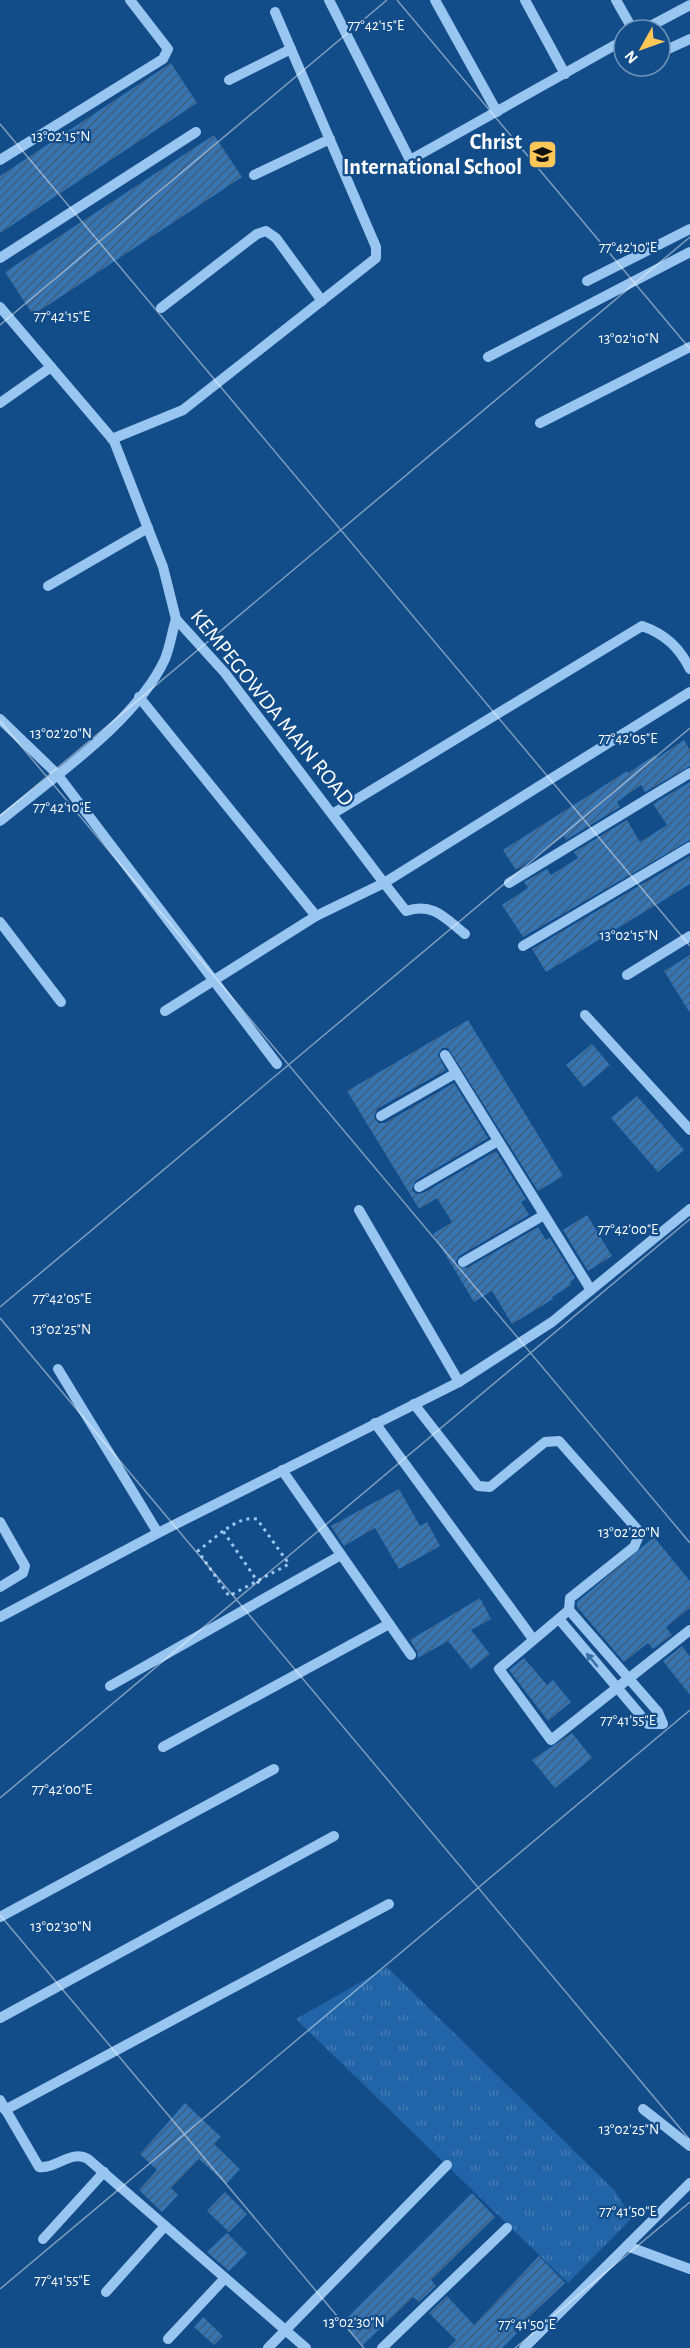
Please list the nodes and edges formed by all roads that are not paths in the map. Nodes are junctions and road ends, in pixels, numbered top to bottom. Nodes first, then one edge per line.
1 (130, 0) edge
2 (329, 0) edge
3 (435, 0) edge
4 (525, 0) edge
5 (616, 0) edge
6 (690, 5) edge
7 (275, 12) dead end
8 (626, 18) edge
9 (666, 18) edge
10 (690, 39) edge
11 (612, 47) edge
12 (672, 48) edge
13 (291, 49) junction
14 (566, 74) junction
15 (229, 80) dead end
16 (497, 112) junction
17 (196, 132) dead end
18 (330, 140) junction
19 (0, 160) edge
20 (254, 175) dead end
21 (690, 229) edge
22 (690, 252) edge
23 (0, 258) edge
24 (587, 281) dead end
25 (322, 301) junction
26 (0, 307) edge
27 (161, 308) dead end
28 (690, 347) edge
29 (488, 357) dead end
30 (51, 367) junction
31 (0, 403) edge
32 (540, 423) dead end
33 (112, 439) junction
34 (148, 528) junction
35 (48, 585) dead end
36 (176, 619) junction
37 (685, 646) edge
38 (690, 669) edge
39 (690, 692) edge
40 (139, 697) junction
41 (0, 719) edge
42 (690, 772) edge
43 (57, 774) junction
44 (334, 813) junction
45 (0, 821) edge
46 (690, 847) edge
47 (384, 883) junction
48 (508, 883) dead end
49 (316, 916) junction
50 (0, 922) edge
51 (465, 934) dead end
52 (690, 936) edge
53 (523, 946) dead end
54 (627, 975) dead end
55 (214, 981) junction
56 (61, 1002) dead end
57 (165, 1011) dead end
58 (585, 1015) dead end
59 (445, 1056) dead end
60 (277, 1064) dead end
61 (456, 1073) junction
62 (381, 1116) dead end
63 (690, 1130) edge
64 (498, 1141) junction
65 (419, 1187) dead end
66 (690, 1209) edge
67 (359, 1210) dead end
68 (544, 1215) junction
69 (463, 1262) dead end
70 (591, 1290) junction
71 (58, 1370) dead end
72 (459, 1383) junction
73 (414, 1404) junction
74 (375, 1422) junction
75 (282, 1470) junction
76 (0, 1522) edge
77 (158, 1533) junction
78 (341, 1554) junction
79 (0, 1587) edge
80 (569, 1610) junction
81 (0, 1617) edge
82 (558, 1618) junction
83 (389, 1624) junction
84 (690, 1630) edge
85 (533, 1640) junction
86 (411, 1655) dead end
87 (630, 1678) junction
88 (110, 1686) dead end
89 (617, 1689) junction
90 (163, 1747) dead end
91 (274, 1769) dead end
92 (334, 1836) dead end
93 (389, 1904) dead end
94 (0, 1917) edge
95 (0, 2018) edge
96 (3, 2105) edge
97 (643, 2109) dead end
98 (690, 2146) edge
99 (447, 2165) dead end
100 (104, 2172) junction
101 (690, 2183) edge
102 (165, 2226) junction
103 (507, 2228) dead end
104 (43, 2239) dead end
105 (627, 2246) junction
106 (690, 2269) edge
107 (225, 2278) junction
108 (106, 2292) dead end
109 (284, 2329) junction
110 (168, 2339) dead end
111 (268, 2348) edge
112 (306, 2348) edge
113 (382, 2348) edge
114 (524, 2348) edge

1 - 19 street
2 - 16 street
3 - 16 street
4 - 14 street
5 - 8 street
6 - 9 street
7 - 13 street
10 - 12 street
11 - 14 street
13 - 15 street
13 - 18 street
14 - 16 street
17 - 23 street
18 - 20 street
18 - 25 street
21 - 24 street
22 - 29 street
25 - 27 street
25 - 33 street
26 - 30 street, KEMPEGOWDA MAIN ROAD
28 - 32 street
30 - 31 street
30 - 33 street, KEMPEGOWDA MAIN ROAD
33 - 34 street, KEMPEGOWDA MAIN ROAD
34 - 35 street
34 - 36 street, KEMPEGOWDA MAIN ROAD
36 - 40 street
36 - 44 street, KEMPEGOWDA MAIN ROAD
37 - 38 street
37 - 44 street
39 - 47 street
40 - 43 street
40 - 49 street
41 - 43 street
42 - 48 street
43 - 45 street
43 - 55 street
44 - 47 street, KEMPEGOWDA MAIN ROAD
46 - 53 street
47 - 49 street
47 - 51 street, KEMPEGOWDA MAIN ROAD
49 - 55 street
50 - 56 street
52 - 54 street
55 - 57 street
55 - 60 street
58 - 63 street
59 - 61 street
61 - 62 street
61 - 64 street
64 - 65 street
64 - 68 street
66 - 70 street
67 - 72 street
68 - 69 street
68 - 70 street
70 - 72 street
71 - 77 street
72 - 73 street
73 - 74 street
73 - 80 street
74 - 75 street
74 - 85 street
75 - 77 street
75 - 78 street
76 - 79 street
77 - 81 street
78 - 83 street
78 - 88 street
80 - 82 street
80 - 87 street
82 - 85 street
89 -> 82 street
83 - 86 street
83 - 90 street
84 - 87 street
85 - 89 street
87 - 89 street
87 - 89 street
91 - 94 street
92 - 95 street
93 - 96 street
96 - 100 street
97 - 98 street
99 - 109 street
100 - 102 street
100 - 104 street
101 - 105 street
102 - 107 street
102 - 108 street
103 - 113 street
105 - 106 street
105 - 114 street
107 - 109 street
107 - 110 street
109 - 111 street
109 - 112 street

